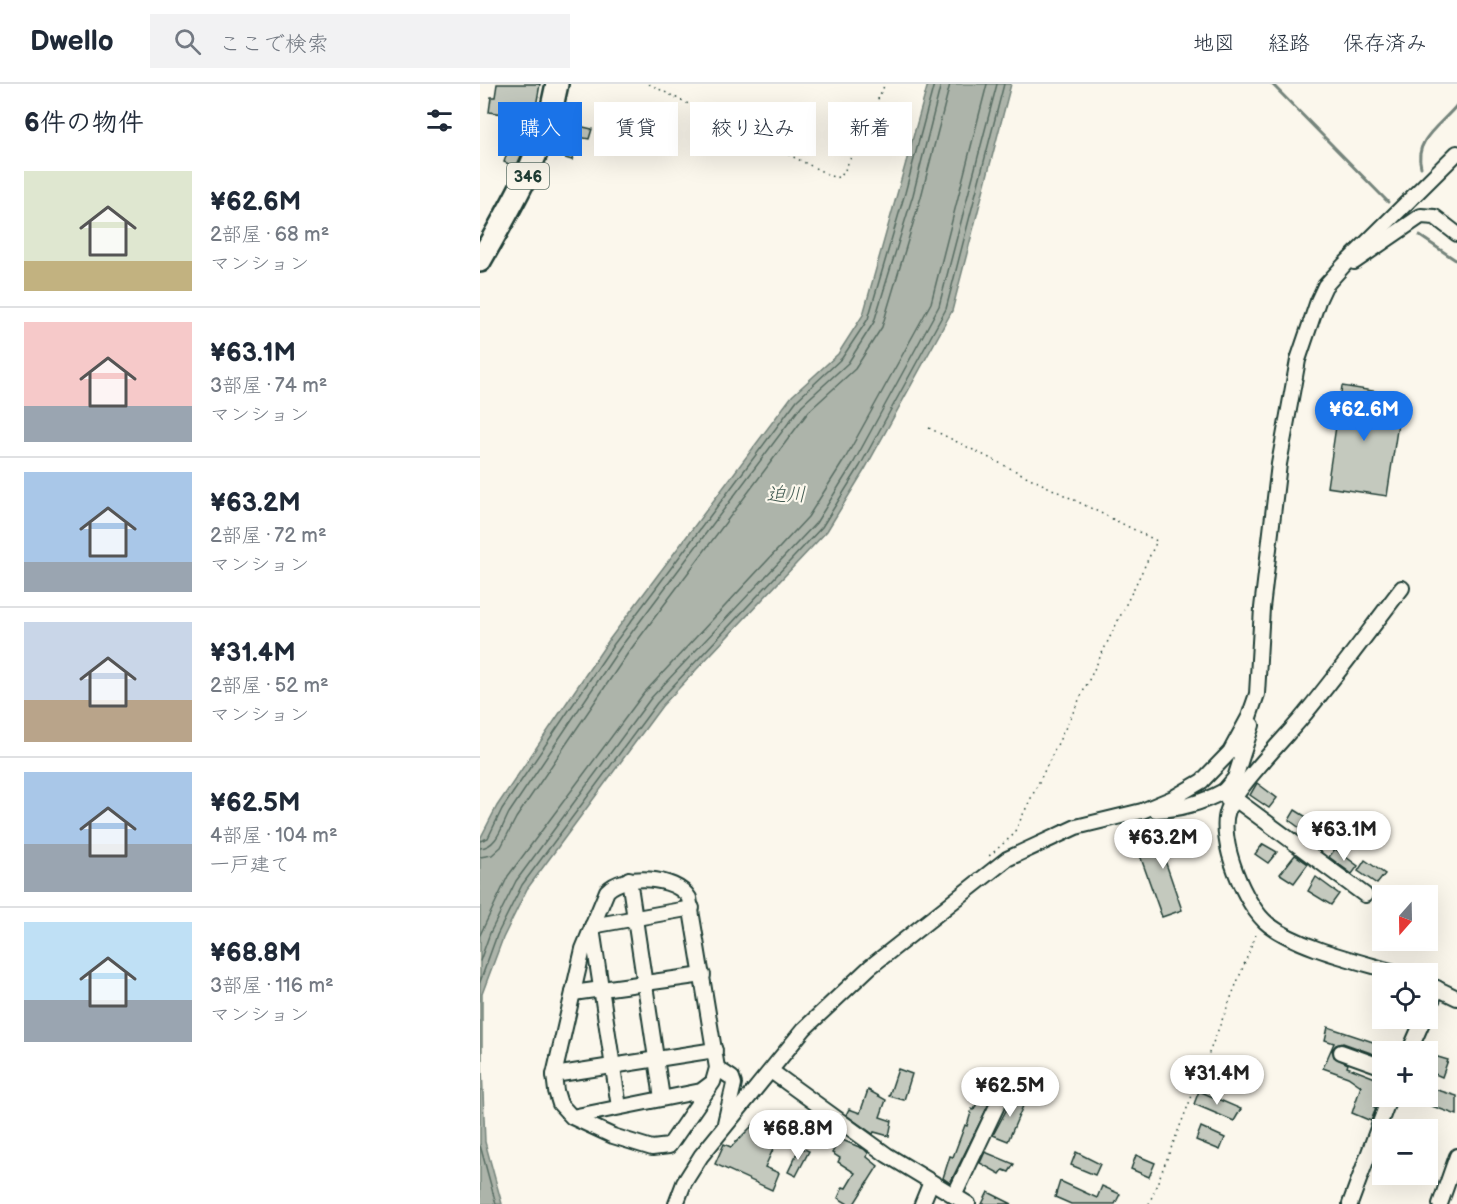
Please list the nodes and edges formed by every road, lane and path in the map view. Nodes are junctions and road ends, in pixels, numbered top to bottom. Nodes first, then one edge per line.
1 (557, 84) edge
2 (649, 84) edge
3 (885, 84) edge
4 (1457, 153) edge
5 (1457, 234) edge
6 (480, 261) edge
7 (1344, 265) junction
8 (929, 428) dead end
9 (1402, 588) dead end
10 (1257, 693) junction
11 (1230, 799) junction
12 (1142, 811) junction
13 (987, 859) dead end
14 (629, 879) junction
15 (1365, 895) dead end
16 (693, 908) junction
17 (635, 919) junction
18 (1262, 919) junction
19 (592, 926) junction
20 (1372, 965) edge
21 (703, 975) junction
22 (645, 983) junction
23 (1438, 988) edge
24 (602, 989) junction
25 (573, 993) junction
26 (1457, 998) edge
27 (715, 1050) junction
28 (1341, 1052) dead end
29 (657, 1059) junction
30 (1372, 1063) edge
31 (613, 1066) junction
32 (717, 1068) junction
33 (771, 1071) junction
34 (554, 1075) junction
35 (713, 1082) junction
36 (1003, 1093) dead end
37 (662, 1098) junction
38 (620, 1107) junction
39 (1386, 1107) edge
40 (572, 1117) junction
41 (724, 1126) junction
42 (1457, 1156) edge
43 (931, 1182) junction
44 (954, 1196) junction
45 (676, 1204) edge
46 (922, 1204) edge
47 (968, 1204) edge
48 (1149, 1204) edge
49 (1350, 1204) edge
50 (1440, 1204) edge

1 - 6 highway, 346
2 - 3 path
4 - 7 street
5 - 7 street
7 - 10 street
8 - 13 path
9 - 11 street
10 - 11 street
10 - 12 street
11 - 12 street
11 - 15 street
11 - 18 street
12 - 33 street
14 - 16 street
14 - 17 street
14 - 19 street
16 - 17 street
16 - 21 street
17 - 19 street
17 - 22 street
18 - 20 street
18 - 48 path
19 - 24 street
19 - 25 street
21 - 22 street
21 - 27 street
22 - 24 street
22 - 29 street
23 - 26 street
24 - 25 street
24 - 31 street
25 - 34 street
27 - 29 street
27 - 32 street
28 - 30 street
29 - 31 street
29 - 37 street
31 - 34 street
31 - 38 street
32 - 35 street
32 - 41 street
33 - 41 street
33 - 43 street
34 - 40 street
35 - 37 street
35 - 40 street
36 - 44 street
37 - 38 street
38 - 40 street
39 - 49 street
41 - 45 street
42 - 50 street
43 - 44 street
43 - 46 street
44 - 47 street

